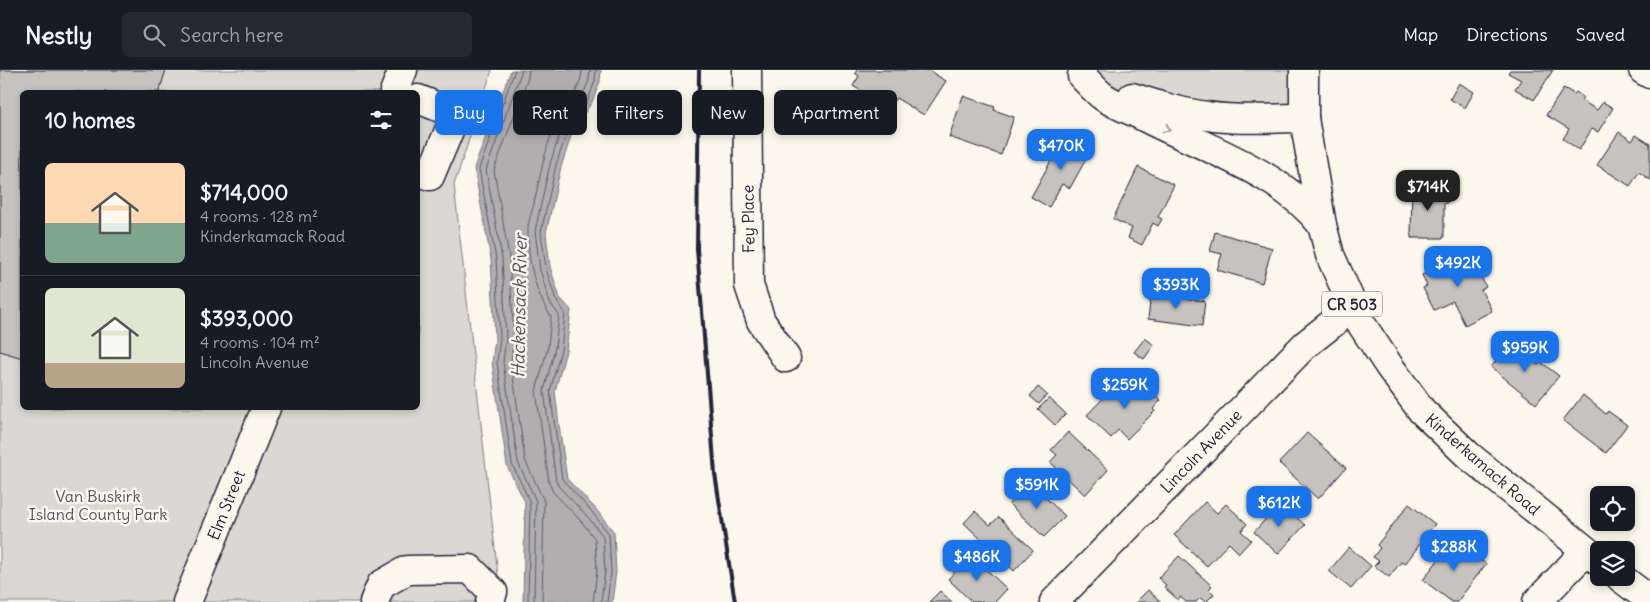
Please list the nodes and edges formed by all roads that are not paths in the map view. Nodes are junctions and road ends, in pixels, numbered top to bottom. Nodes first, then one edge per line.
1 (747, 70) edge
2 (1304, 70) edge
3 (1643, 70) edge
4 (1077, 73) edge
5 (1650, 74) edge
6 (420, 97) edge
7 (1304, 118) junction
8 (420, 172) edge
9 (1322, 226) junction
10 (1353, 307) junction
11 (786, 358) dead end
12 (265, 410) edge
13 (1590, 554) edge
14 (1590, 558) edge
15 (1632, 586) edge
16 (1650, 600) edge
17 (493, 601) edge
18 (187, 602) edge
19 (374, 602) edge
20 (1054, 602) edge
21 (1537, 602) edge

1 - 11 main road, Fey Place
2 - 7 main road, Kinderkamack Road / CR 503
3 - 5 main road
4 - 7 main road
4 -> 9 main road
6 - 8 main road
7 - 9 main road, Kinderkamack Road / CR 503
9 - 10 main road, Kinderkamack Road / CR 503
10 - 13 main road, Kinderkamack Road / CR 503
10 - 20 main road, Lincoln Avenue
12 - 18 main road, Elm Street
14 - 21 main road
15 - 16 main road
17 - 19 main road

